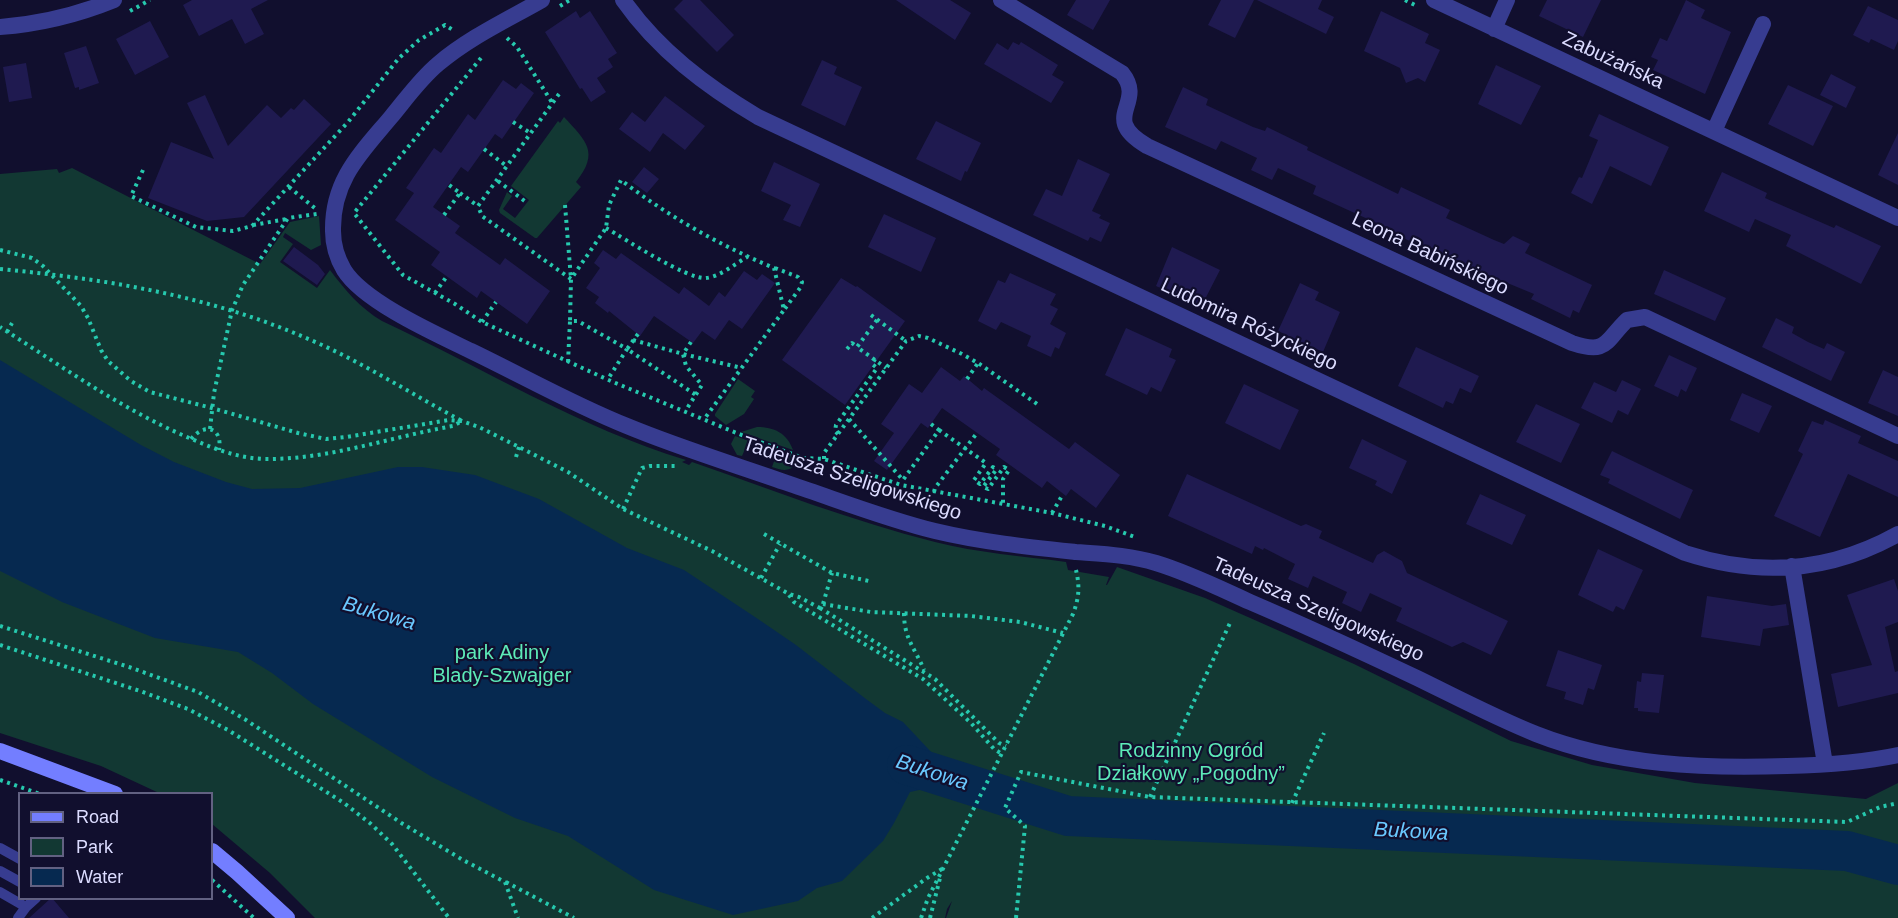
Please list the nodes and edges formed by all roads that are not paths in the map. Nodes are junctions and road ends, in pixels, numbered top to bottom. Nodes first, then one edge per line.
1 (114, 0) edge
2 (623, 0) edge
3 (1001, 0) edge
4 (1434, 0) edge
5 (1507, 0) edge
6 (547, 5) edge
7 (1763, 24) dead end
8 (0, 27) edge
9 (1494, 29) junction
10 (1714, 131) junction
11 (1898, 219) edge
12 (1898, 436) edge
13 (1898, 534) edge
14 (1792, 567) junction
15 (0, 751) edge
16 (1898, 754) edge
17 (1825, 765) junction
18 (110, 792) edge
19 (0, 848) edge
20 (213, 852) edge
21 (18, 858) edge
22 (0, 871) edge
23 (18, 881) edge
24 (0, 892) edge
25 (34, 900) edge
26 (26, 907) junction
27 (18, 918) edge
28 (287, 918) edge

1 - 8 street
2 - 14 street, Ludomira Różyckiego
3 - 12 street, Leona Babińskiego
4 - 9 street, Zabużańska
5 - 9 street
6 - 17 street, Tadeusza Szeligowskiego
7 - 10 street
9 - 10 street, Zabużańska
10 - 11 street, Zabużańska
13 - 14 street, Ludomira Różyckiego
14 - 17 street
15 - 18 main road
16 - 17 street, Tadeusza Szeligowskiego
19 - 21 lane
20 - 28 main road
22 - 23 lane
24 - 26 lane
25 - 26 lane
26 - 27 lane

